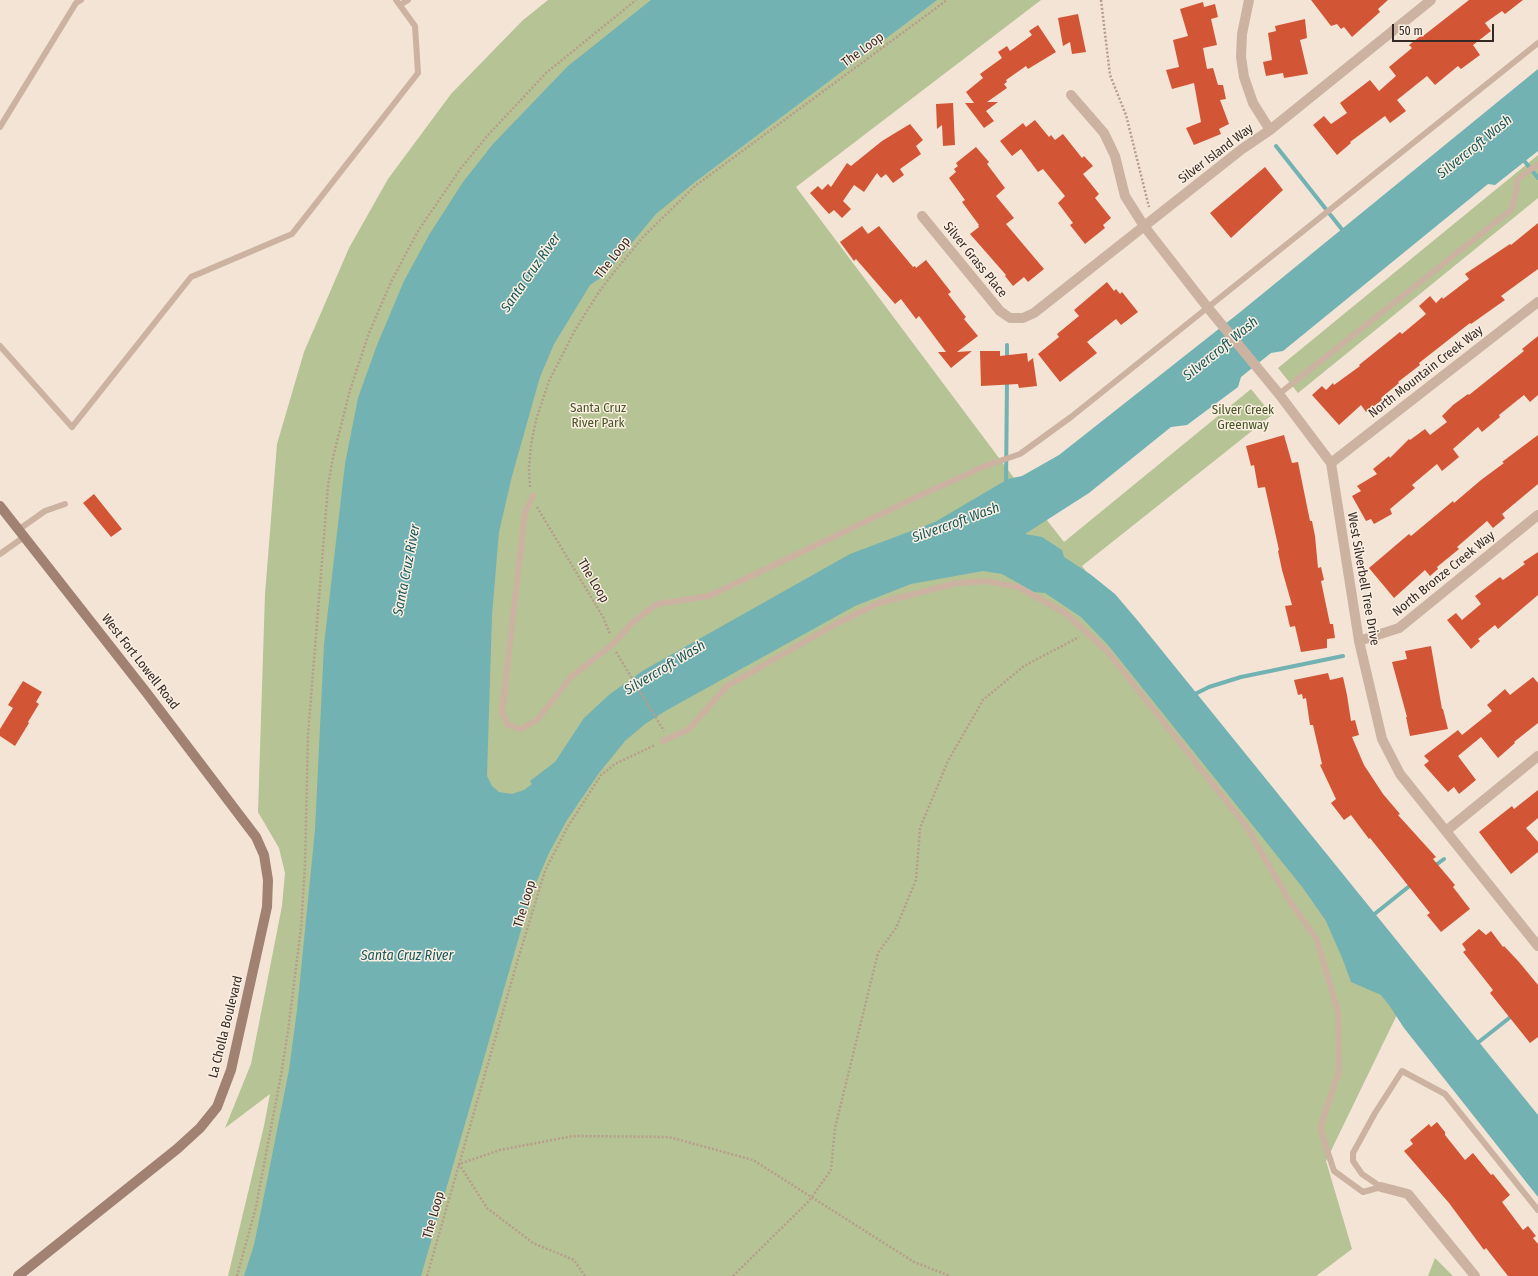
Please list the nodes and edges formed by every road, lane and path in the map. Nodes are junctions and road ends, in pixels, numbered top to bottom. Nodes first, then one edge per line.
1 (81, 0) edge
2 (408, 0) edge
3 (636, 0) edge
4 (947, 0) edge
5 (1101, 0) edge
6 (1249, 0) edge
7 (1431, 0) edge
8 (398, 3) edge
9 (1538, 43) edge
10 (1071, 95) dead end
11 (0, 128) edge
12 (1270, 130) junction
13 (1538, 165) edge
14 (922, 216) dead end
15 (1148, 223) junction
16 (1538, 302) edge
17 (1208, 308) junction
18 (1013, 320) joint
19 (0, 346) edge
20 (1279, 394) junction
21 (1331, 463) junction
22 (533, 496) junction
23 (65, 504) dead end
24 (0, 506) edge
25 (1538, 515) edge
26 (21, 534) junction
27 (0, 554) edge
28 (1086, 633) junction
29 (1359, 641) junction
30 (613, 644) junction
31 (663, 741) junction
32 (1538, 756) edge
33 (1446, 831) junction
34 (256, 837) joint
35 (1538, 946) edge
36 (459, 1164) junction
37 (1381, 1187) junction
38 (811, 1197) junction
39 (1538, 1210) edge
40 (18, 1276) edge
41 (237, 1276) edge
42 (427, 1276) edge
43 (585, 1276) edge
44 (733, 1276) edge
45 (950, 1276) edge
46 (1475, 1276) edge

1 - 11 lane
2 - 8 lane
3 - 41 path
4 - 22 path, The Loop
5 - 15 path
6 - 12 street
7 - 12 street, Silver Island Way
8 - 19 lane
9 - 17 lane
10 - 15 street, West Silverbell Tree Drive
12 - 15 street, Silver Island Way
13 - 20 lane
14 - 18 street, Silver Grass Place
15 - 17 street, West Silverbell Tree Drive
15 - 18 street, Silver Island Way
16 - 21 street, North Mountain Creek Way
17 - 20 street, West Silverbell Tree Drive
17 - 30 lane
20 - 21 street, West Silverbell Tree Drive
21 - 29 street, West Silverbell Tree Drive
22 - 30 path, The Loop
22 - 30 lane
23 - 26 lane
24 - 26 street, West Fort Lowell Road
25 - 29 street, North Bronze Creek Way
26 - 27 lane
26 - 34 street, West Fort Lowell Road
28 - 31 lane
28 - 37 lane
28 - 38 path
29 - 33 street, West Silverbell Tree Drive
30 - 31 path, The Loop
31 - 36 path, The Loop
32 - 33 street
33 - 35 street, West Silverbell Tree Drive
34 - 40 street, La Cholla Boulevard
36 - 38 path
36 - 42 path, The Loop
36 - 43 path
37 - 39 lane
37 - 46 street
38 - 44 path
38 - 45 path

